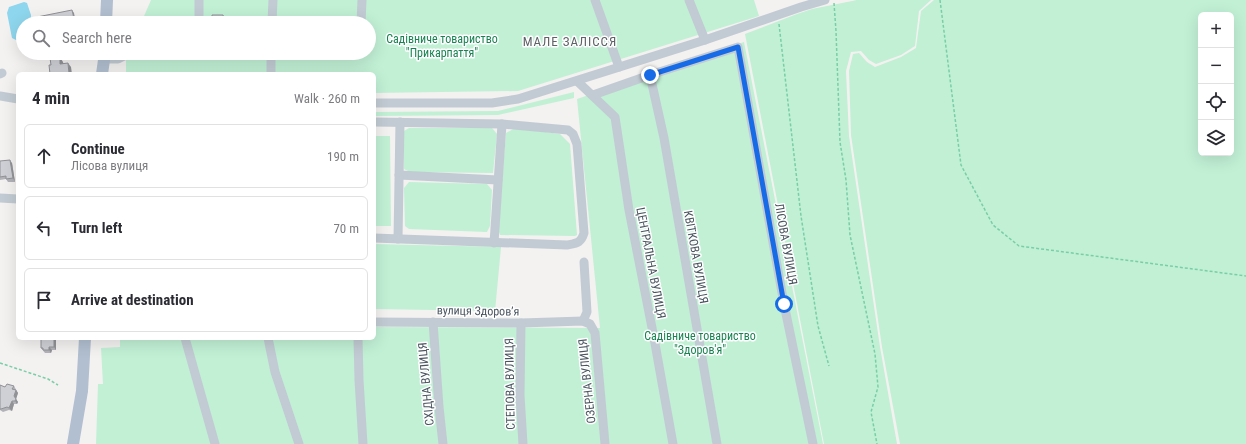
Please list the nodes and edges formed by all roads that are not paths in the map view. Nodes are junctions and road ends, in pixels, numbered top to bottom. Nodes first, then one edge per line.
1 (107, 0) edge
2 (199, 0) edge
3 (273, 0) edge
4 (362, 0) edge
5 (595, 0) edge
6 (689, 0) edge
7 (825, 0) edge
8 (106, 16) edge
9 (199, 16) edge
10 (272, 16) edge
11 (361, 16) edge
12 (705, 40) junction
13 (104, 60) edge
14 (271, 60) edge
15 (619, 67) junction
16 (102, 72) edge
17 (271, 72) edge
18 (650, 75) junction
19 (578, 81) junction
20 (593, 95) junction
21 (0, 96) edge
22 (16, 99) edge
23 (376, 103) edge
24 (376, 122) edge
25 (400, 122) junction
26 (502, 124) junction
27 (399, 175) junction
28 (498, 180) junction
29 (0, 198) edge
30 (16, 199) edge
31 (376, 238) edge
32 (398, 239) junction
33 (494, 243) junction
34 (584, 262) dead end
35 (583, 321) junction
36 (376, 322) edge
37 (433, 322) junction
38 (520, 323) junction
39 (85, 340) edge
40 (187, 340) edge
41 (268, 340) edge
42 (358, 340) edge
43 (73, 444) edge
44 (216, 444) edge
45 (299, 444) edge
46 (363, 444) edge
47 (443, 444) edge
48 (523, 444) edge
49 (605, 444) edge
50 (672, 444) edge
51 (717, 444) edge
52 (813, 444) edge

1 - 8 main road
2 - 9 street
3 - 10 street
4 - 11 street
5 - 15 street
6 - 12 street
7 - 12 street
12 - 15 street
13 - 16 main road
14 - 17 street
15 - 19 street
18 - 20 street
18 - 51 street, КВІТКОВА ВУЛИЦЯ
18 - 52 street, ЛІСОВА ВУЛИЦЯ
19 - 20 street, ЦЕНТРАЛЬНА ВУЛИЦЯ
19 - 23 street
20 - 50 street, ЦЕНТРАЛЬНА ВУЛИЦЯ
21 - 22 street
24 - 25 street
25 - 26 street
25 - 27 street
26 - 28 street
26 - 33 street
27 - 28 street
27 - 32 street
28 - 33 street
29 - 30 street
31 - 32 street
32 - 33 street
34 - 35 street
35 - 38 street, вулиця Здоровʼя
35 - 49 street, ОЗЕРНА ВУЛИЦЯ
36 - 37 street, вулиця Здоровʼя
37 - 38 street, вулиця Здоровʼя
37 - 47 street, СХІДНА ВУЛИЦЯ
38 - 48 street, СТЕПОВА ВУЛИЦЯ
39 - 43 main road
40 - 44 street
41 - 45 street
42 - 46 street

